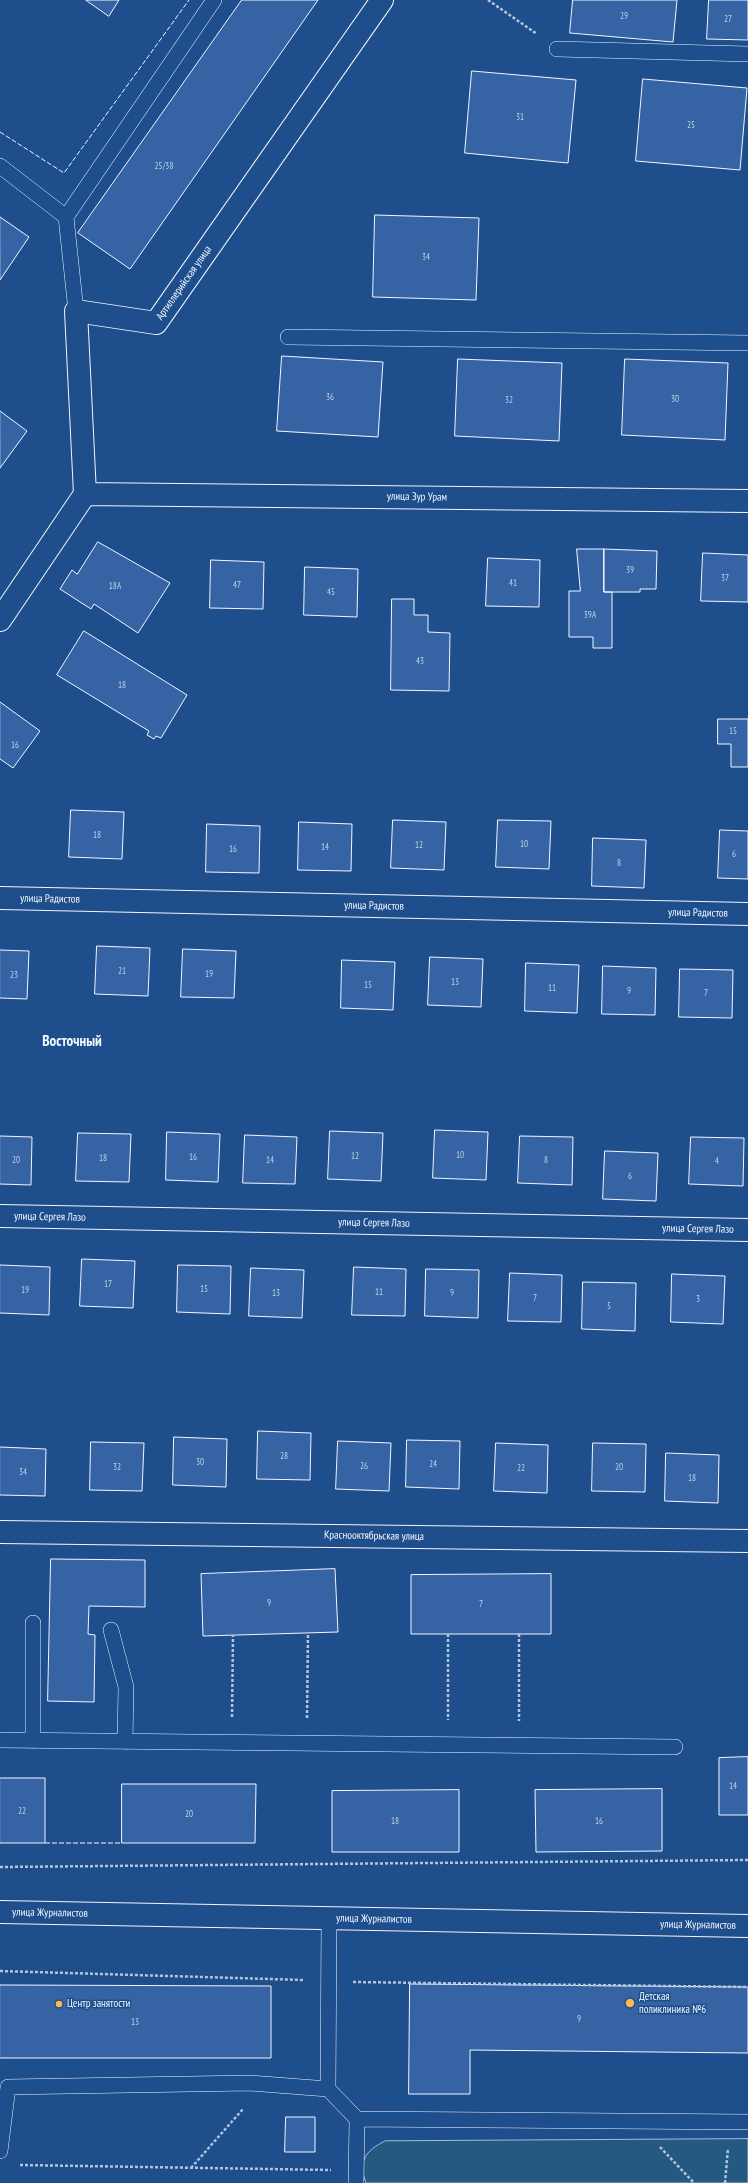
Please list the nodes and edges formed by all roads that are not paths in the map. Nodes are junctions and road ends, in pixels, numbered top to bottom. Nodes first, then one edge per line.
1 (214, 0) edge
2 (382, 0) edge
3 (557, 49) road end
4 (748, 54) edge
5 (0, 166) edge
6 (66, 217) junction
7 (76, 311) junction
8 (288, 337) dead end
9 (748, 343) edge
10 (85, 494) junction
11 (748, 501) edge
12 (0, 620) edge
13 (0, 898) edge
14 (748, 914) edge
15 (0, 1216) edge
16 (748, 1230) edge
17 (0, 1532) edge
18 (748, 1540) edge
19 (33, 1623) dead end
20 (111, 1630) dead end
21 (0, 1740) edge
22 (33, 1741) junction
23 (126, 1742) junction
24 (675, 1747) dead end
25 (0, 1912) edge
26 (329, 1919) junction
27 (748, 1926) edge
28 (328, 2089) junction
29 (357, 2119) junction
30 (748, 2122) edge
31 (0, 2151) edge
32 (356, 2177) edge

1 - 6 lane
2 - 7 street, Артиллерийская улица
3 - 4 lane
5 - 6 lane
6 - 7 lane
7 - 10 street
8 - 9 lane
10 - 11 street, улица Зур Урам
10 - 12 street
13 - 14 street, улица Радистов
15 - 16 street, улица Сергея Лазо
17 - 18 street, Краснооктябрьская улица
19 - 22 lane
20 - 23 lane
21 - 22 lane
22 - 23 lane
23 - 24 lane
25 - 26 street, улица Журналистов
26 - 27 street, улица Журналистов
26 - 28 lane
28 - 29 lane
28 - 31 lane
29 - 30 lane
29 - 32 lane

